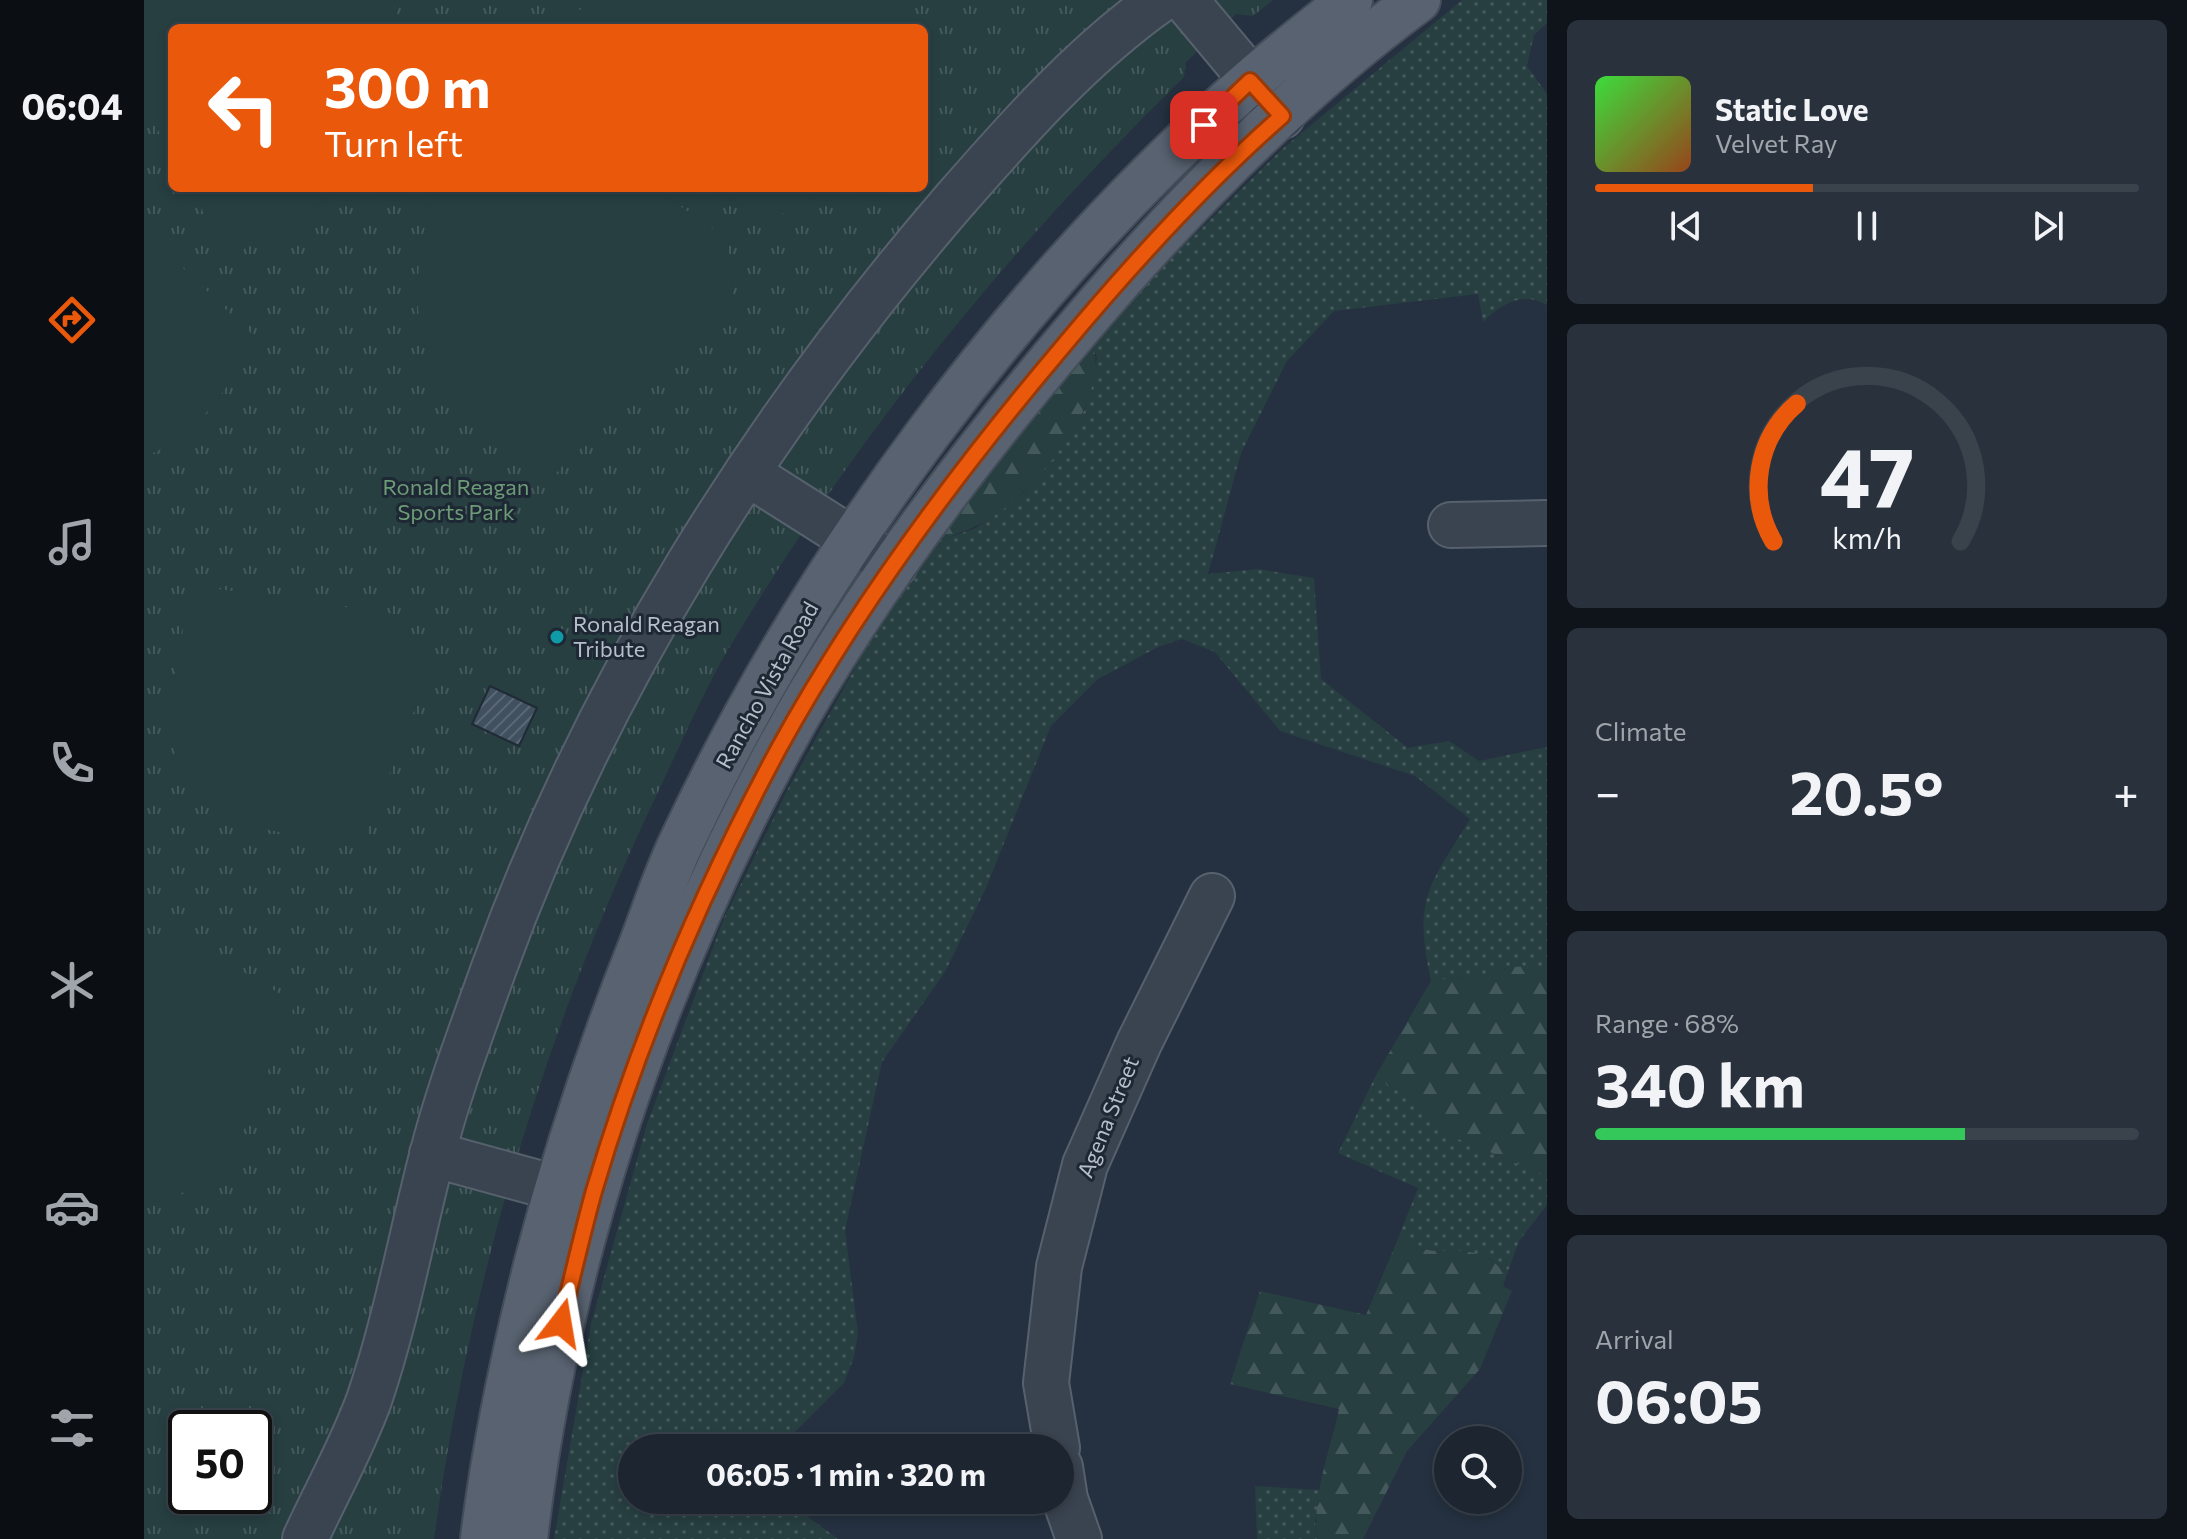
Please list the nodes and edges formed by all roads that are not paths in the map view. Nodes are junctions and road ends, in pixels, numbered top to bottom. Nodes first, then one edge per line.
1 (1160, 0) edge
2 (1185, 0) edge
3 (1350, 0) edge
4 (1418, 0) edge
5 (1250, 81) junction
6 (1282, 116) junction
7 (747, 473) junction
8 (1547, 523) edge
9 (1451, 525) dead end
10 (852, 540) junction
11 (894, 566) junction
12 (1212, 896) dead end
13 (432, 1154) junction
14 (556, 1188) junction
15 (1055, 1434) edge
16 (1070, 1514) edge
17 (305, 1539) edge
18 (483, 1539) edge
19 (525, 1539) edge
20 (1079, 1539) edge

1 - 7 street
2 - 5 street
3 - 5 main road, Rancho Vista Road
4 - 6 main road, Rancho Vista Road
5 - 6 street
5 - 10 main road, Rancho Vista Road
6 - 11 main road, Rancho Vista Road
7 - 10 street
7 - 13 street
8 - 9 street
10 - 11 street
10 - 14 main road, Rancho Vista Road
11 - 19 main road, Rancho Vista Road
12 - 15 street, Agena Street
13 - 14 street
13 - 17 street
14 - 18 main road, Rancho Vista Road
16 - 20 street

